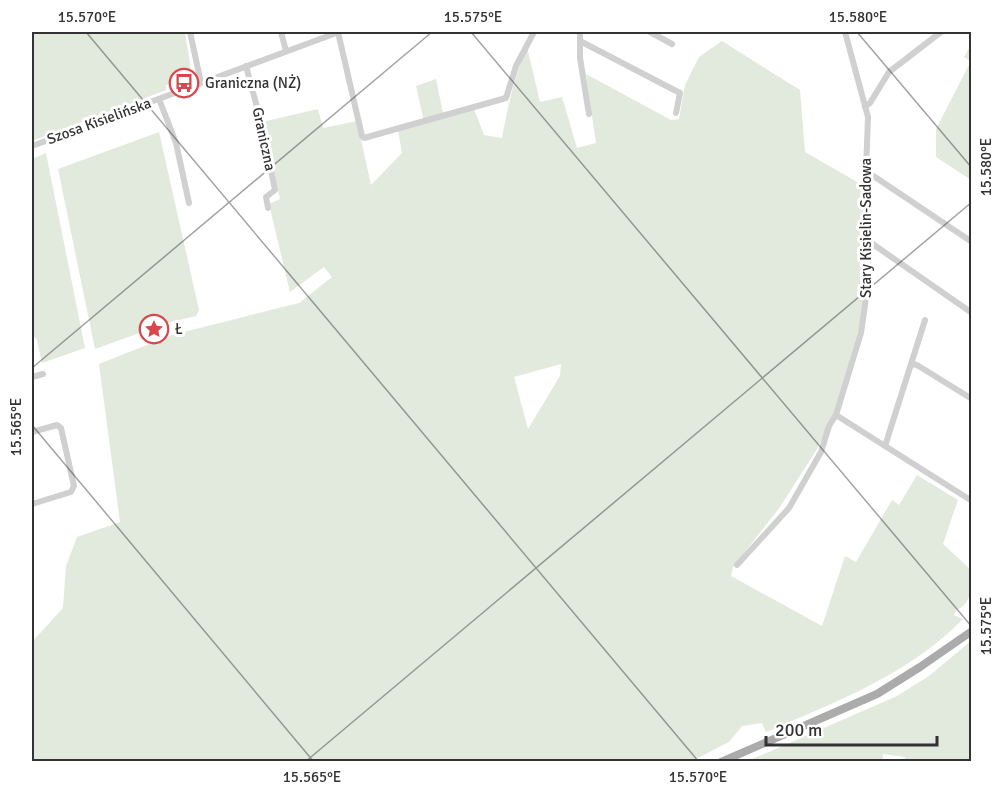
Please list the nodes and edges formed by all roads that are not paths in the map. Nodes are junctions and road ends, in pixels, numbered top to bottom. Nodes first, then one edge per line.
1 (190, 32) edge
2 (281, 32) edge
3 (339, 32) edge
4 (534, 32) edge
5 (580, 32) edge
6 (650, 32) edge
7 (845, 32) edge
8 (941, 32) edge
9 (580, 41) junction
10 (672, 44) dead end
11 (286, 51) junction
12 (246, 66) junction
13 (201, 83) junction
14 (159, 99) junction
15 (865, 107) junction
16 (676, 113) dead end
17 (589, 114) dead end
18 (32, 146) edge
19 (866, 171) junction
20 (189, 203) dead end
21 (268, 208) dead end
22 (867, 240) junction
23 (972, 242) edge
24 (972, 313) edge
25 (925, 320) dead end
26 (912, 363) junction
27 (43, 374) dead end
28 (32, 377) edge
29 (972, 399) edge
30 (836, 415) junction
31 (32, 432) edge
32 (885, 446) junction
33 (972, 501) edge
34 (32, 504) edge
35 (737, 565) dead end
36 (972, 630) edge
37 (746, 752) junction
38 (721, 762) edge
39 (729, 762) edge

1 - 13 street
2 - 11 street
3 - 4 street
3 - 11 street, Szosa Kisielińska
5 - 9 street
6 - 10 street
7 - 15 street, Stary Kisielin-Sadowa
8 - 15 street
9 - 16 street
9 - 17 street
11 - 12 street, Szosa Kisielińska
12 - 13 street, Szosa Kisielińska
12 - 21 street, Graniczna
13 - 14 street, Szosa Kisielińska
14 - 18 street, Szosa Kisielińska
14 - 20 street
15 - 19 street, Stary Kisielin-Sadowa
19 - 22 street, Stary Kisielin-Sadowa
19 - 23 street
22 - 24 street
22 - 30 street, Stary Kisielin-Sadowa
25 - 26 street
26 - 29 street
26 - 32 street
27 - 28 street
30 - 32 street
30 - 35 street, Stary Kisielin-Sadowa
31 - 34 street
32 - 33 street
36 - 37 main road
37 - 38 main road
37 - 39 main road

